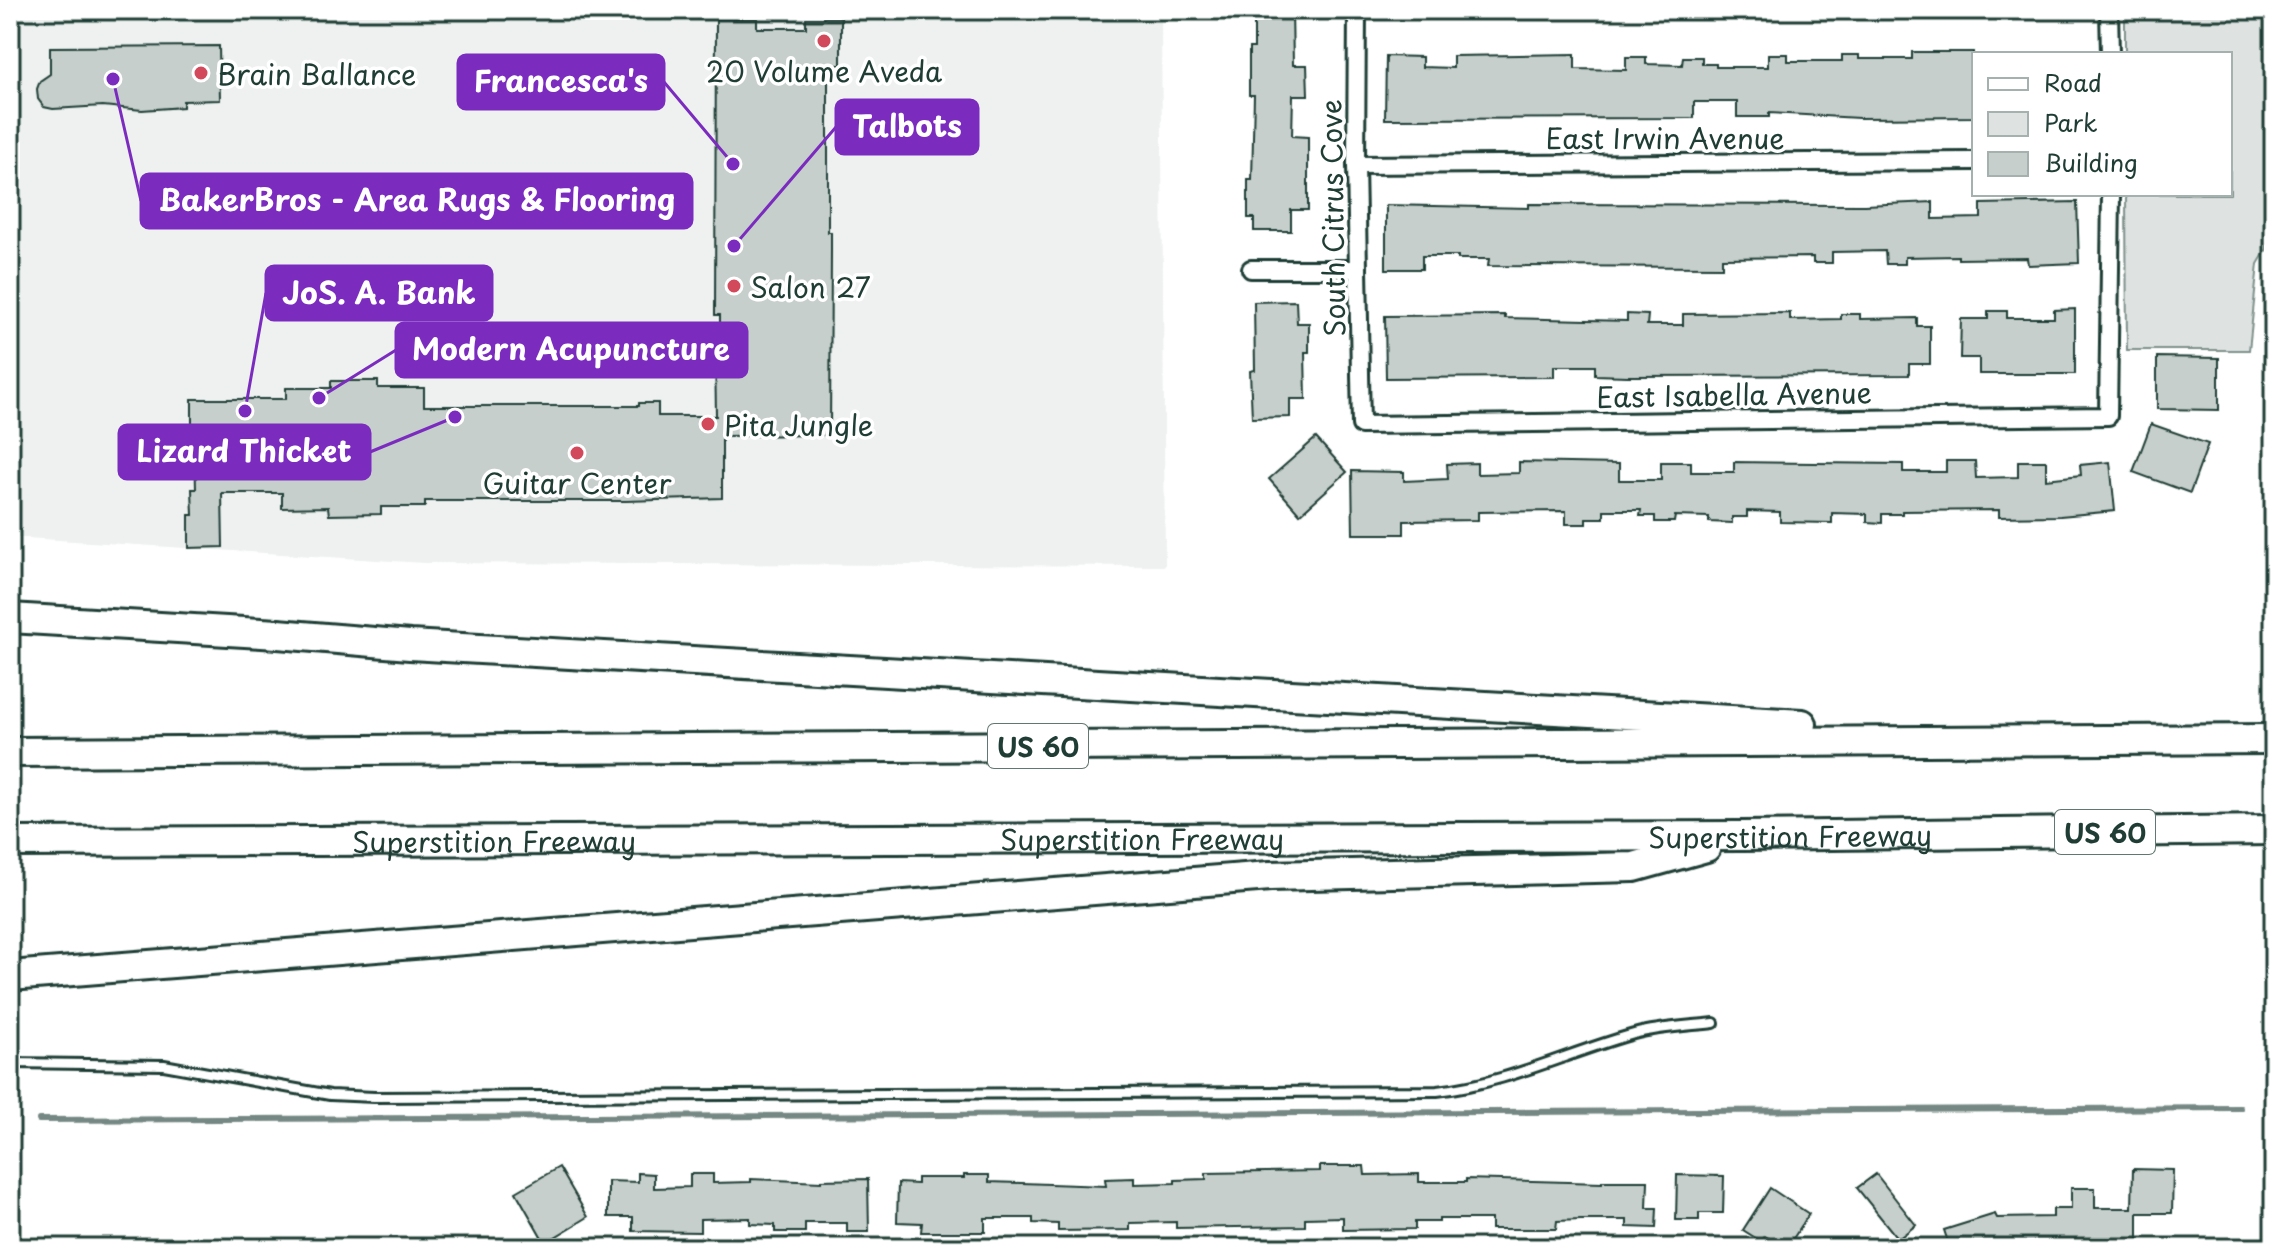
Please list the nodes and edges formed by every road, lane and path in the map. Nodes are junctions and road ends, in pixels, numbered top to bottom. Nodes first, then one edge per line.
1 (1357, 10) edge
2 (2109, 10) edge
3 (2110, 52) edge
4 (1972, 161) edge
5 (1356, 165) junction
6 (2111, 196) edge
7 (1251, 269) dead end
8 (1358, 269) junction
9 (1361, 425) joint
10 (10, 618) edge
11 (2274, 739) edge
12 (2065, 740) junction
13 (10, 752) edge
14 (2274, 830) edge
15 (1743, 836) junction
16 (10, 842) edge
17 (10, 976) edge
18 (1714, 1023) dead end
19 (10, 1063) edge

1 - 5 street, South Citrus Cove
2 - 3 street
4 - 5 street, East Irwin Avenue
5 - 8 street, South Citrus Cove
6 - 9 street, East Isabella Avenue
7 - 8 street
8 - 9 street, South Citrus Cove
10 - 12 highway
11 - 12 highway, US 60
12 - 13 highway, US 60
14 - 15 highway, Superstition Freeway / US 60
15 - 16 highway, Superstition Freeway / US 60
15 - 17 highway
18 - 19 lane

